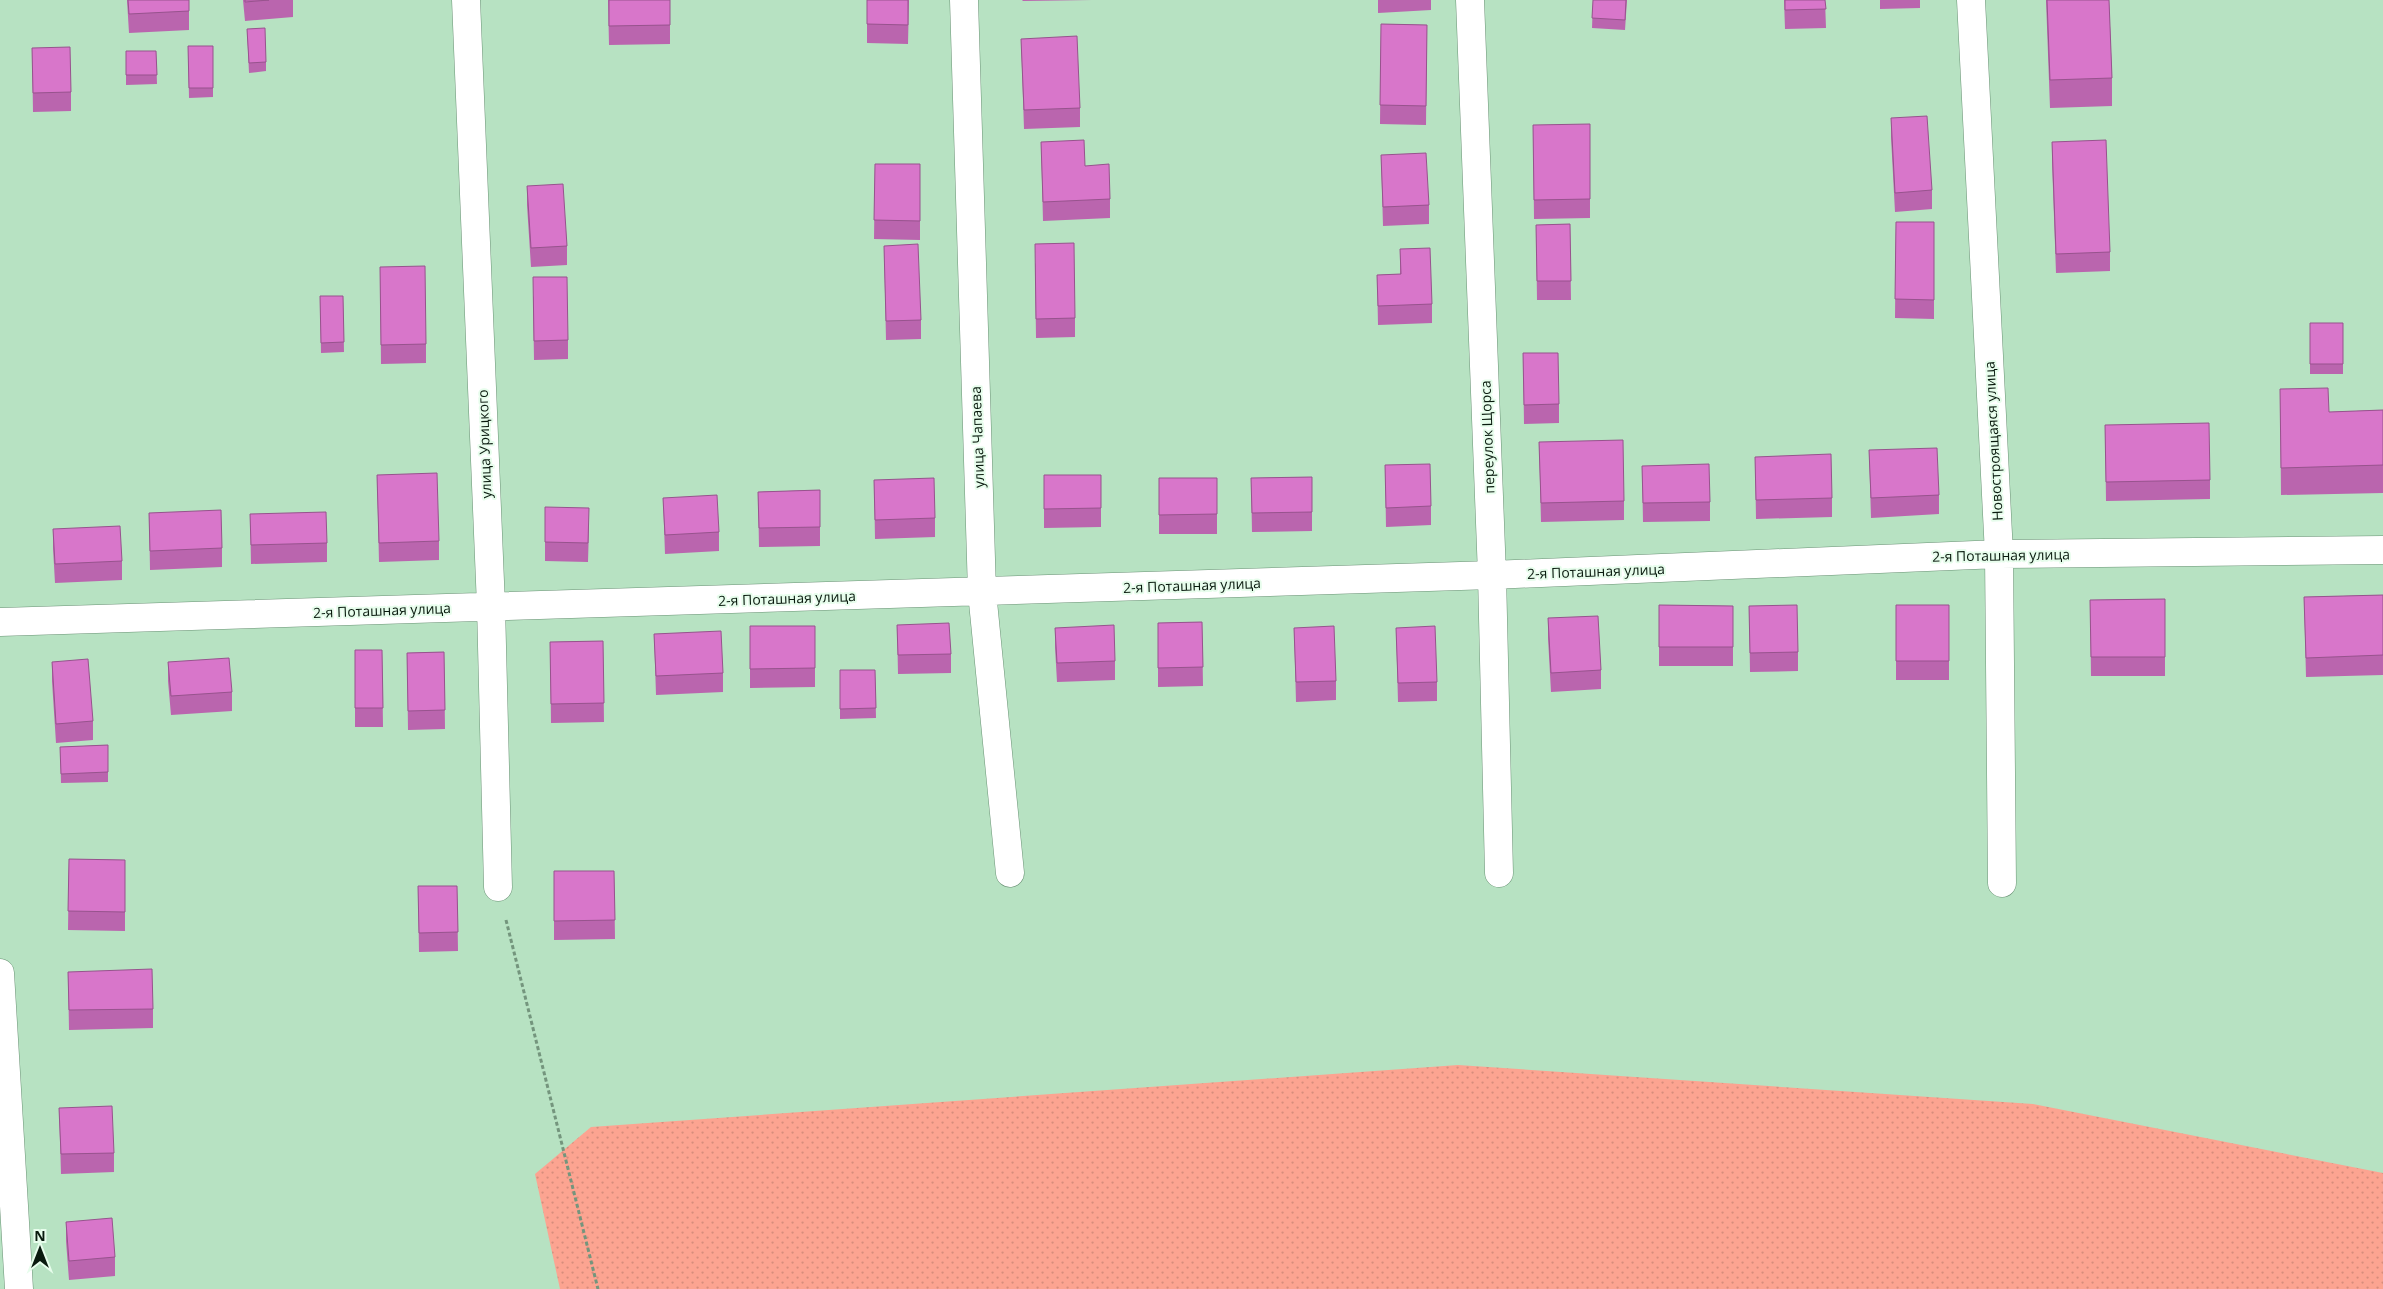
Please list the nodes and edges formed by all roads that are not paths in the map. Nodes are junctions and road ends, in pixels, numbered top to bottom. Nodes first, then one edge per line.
1 (466, 0) edge
2 (964, 0) edge
3 (1470, 0) edge
4 (1971, 0) edge
5 (2383, 550) edge
6 (1999, 554) junction
7 (1492, 575) junction
8 (982, 592) junction
9 (491, 606) junction
10 (0, 622) edge
11 (1010, 873) dead end
12 (1499, 873) dead end
13 (2002, 883) dead end
14 (498, 887) road end
15 (0, 973) edge
16 (19, 1289) edge

1 - 9 street, улица Урицкого
2 - 8 street, улица Чапаева
3 - 7 street, переулок Щорса
4 - 6 street, Новостроящаяся улица
5 - 6 street, 2-я Поташная улица
6 - 7 street, 2-я Поташная улица
6 - 13 street, Новостроящаяся улица
7 - 8 street, 2-я Поташная улица
7 - 12 street, переулок Щорса
8 - 9 street, 2-я Поташная улица
8 - 11 street, улица Чапаева
9 - 10 street, 2-я Поташная улица
9 - 14 street, улица Урицкого
15 - 16 street

